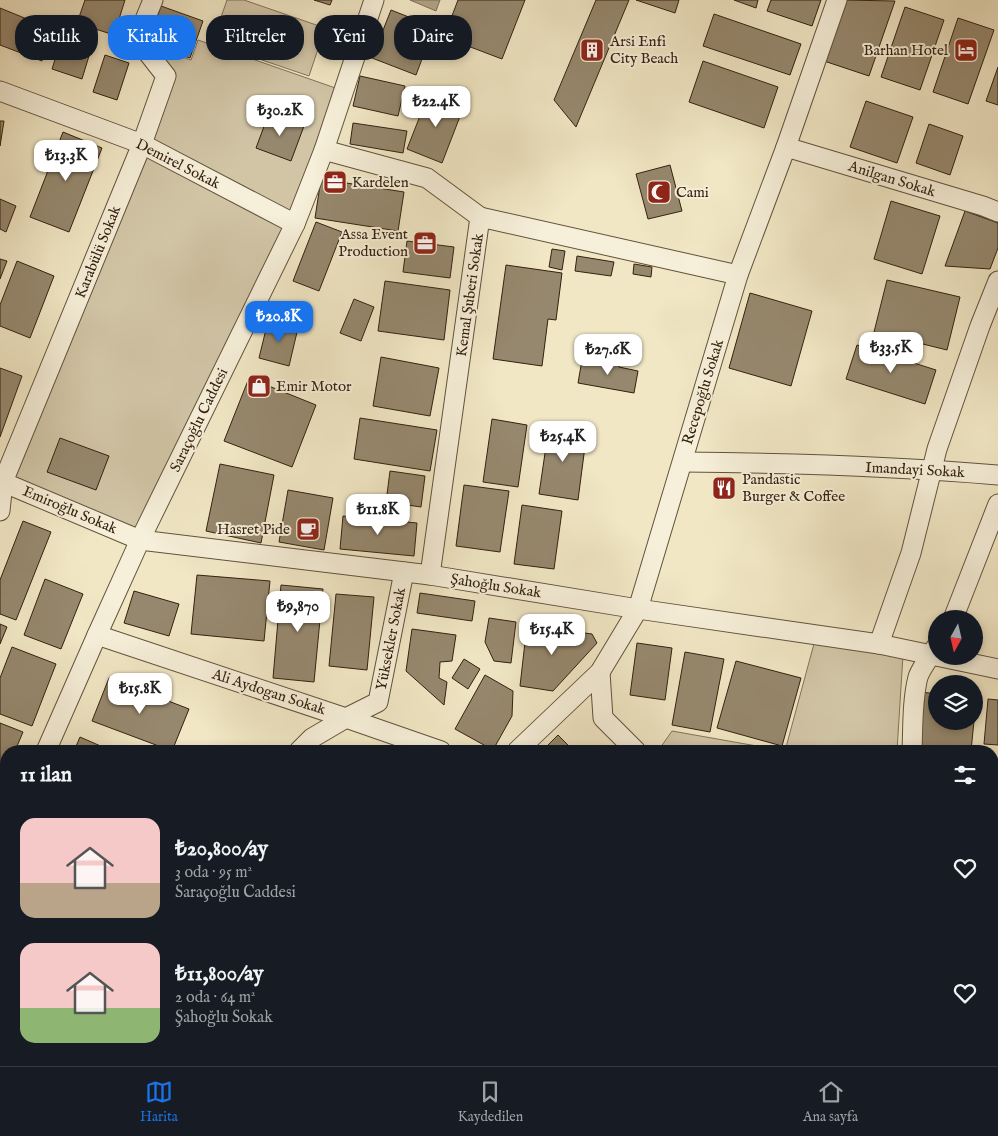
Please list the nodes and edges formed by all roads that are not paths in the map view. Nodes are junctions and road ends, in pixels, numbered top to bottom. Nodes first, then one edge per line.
1 (153, 0) edge
2 (374, 0) edge
3 (837, 0) edge
4 (0, 91) edge
5 (142, 144) junction
6 (786, 147) junction
7 (324, 150) junction
8 (998, 212) edge
9 (480, 217) junction
10 (295, 224) junction
11 (738, 275) junction
12 (998, 280) edge
13 (683, 462) junction
14 (932, 469) junction
15 (998, 475) edge
16 (2, 481) edge
17 (998, 504) edge
18 (0, 511) edge
19 (140, 540) junction
20 (404, 572) junction
21 (430, 575) junction
22 (638, 609) junction
23 (957, 610) edge
24 (97, 635) junction
25 (879, 644) junction
26 (928, 651) edge
27 (928, 659) edge
28 (983, 665) edge
29 (998, 669) edge
30 (600, 672) junction
31 (346, 718) junction
32 (49, 745) edge
33 (305, 745) edge
34 (424, 745) edge
35 (523, 745) edge
36 (630, 745) edge
37 (912, 745) edge

1 - 5 street, Karabülü Sokak
2 - 7 street, Saraçoğlu Caddesi
3 - 6 street, Recepoğlu Sokak
4 - 5 street, Demirel Sokak
5 - 10 street, Demirel Sokak
5 - 16 street, Karabülü Sokak
6 - 8 street, Anilgan Sokak
6 - 11 street, Recepoğlu Sokak
7 - 9 street
7 - 10 street, Saraçoğlu Caddesi
9 - 11 street, Kemal Şuberi Sokak
9 - 21 street, Kemal Şuberi Sokak
10 - 19 street, Saraçoğlu Caddesi
11 - 13 street, Recepoğlu Sokak
12 - 14 street
13 - 14 street, Imandayi Sokak
13 - 22 street, Recepoğlu Sokak
14 - 15 street, Imandayi Sokak
14 - 25 street
16 - 18 street, Karabülü Sokak
16 - 19 street, Emiroğlu Sokak
17 - 23 street
19 - 20 street, Şahoğlu Sokak
19 - 24 street, Saraçoğlu Caddesi
20 - 21 street, Şahoğlu Sokak
20 - 31 street, Yüksekler Sokak
21 - 22 street, Şahoğlu Sokak
22 - 25 street, Şahoğlu Sokak
22 - 30 street, Recepoğlu Sokak
24 - 31 street, Ali Aydogan Sokak
24 - 32 street, Saraçoğlu Caddesi
25 - 26 street, Şahoğlu Sokak
27 - 37 street
28 - 29 street, Şahoğlu Sokak
30 - 35 street, Recepoğlu Sokak
30 - 36 street
31 - 33 street, Yüksekler Sokak
31 - 34 street, Ali Aydogan Sokak

